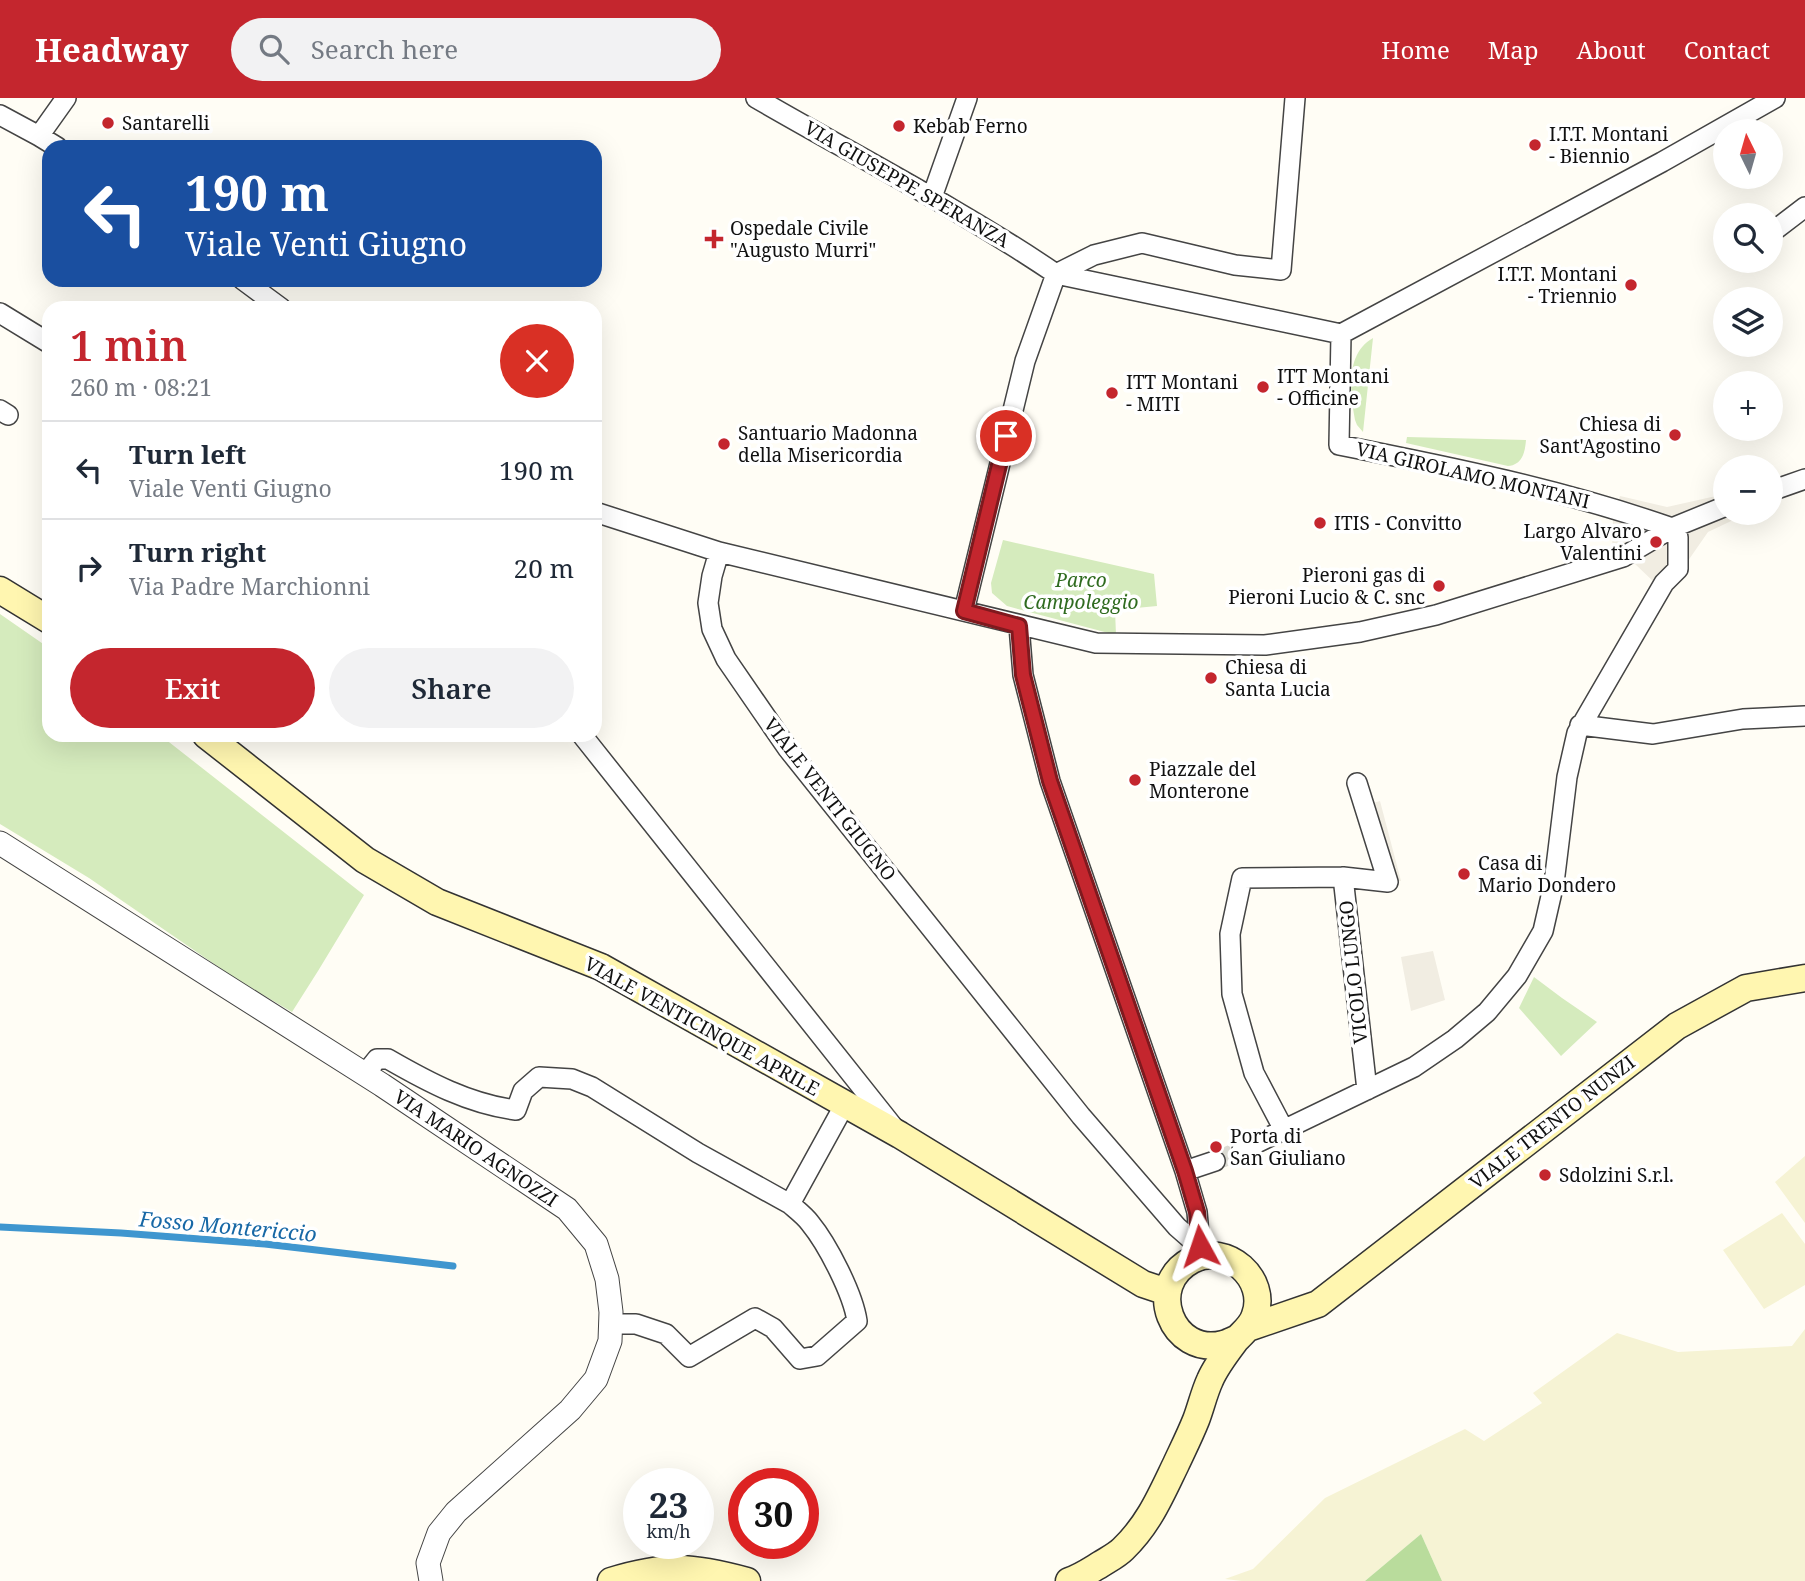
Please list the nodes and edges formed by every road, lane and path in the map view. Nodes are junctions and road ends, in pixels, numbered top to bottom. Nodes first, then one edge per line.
1 (66, 98) edge
2 (756, 98) edge
3 (967, 98) edge
4 (1295, 98) edge
5 (1775, 98) edge
6 (0, 116) edge
7 (40, 136) junction
8 (46, 140) edge
9 (932, 197) junction
10 (1805, 207) edge
11 (1783, 224) edge
12 (1056, 274) junction
13 (252, 287) edge
14 (272, 301) edge
15 (0, 313) edge
16 (1341, 334) junction
17 (42, 339) edge
18 (1805, 480) edge
19 (1783, 487) edge
20 (1713, 511) edge
21 (602, 516) edge
22 (1672, 527) junction
23 (719, 552) junction
24 (0, 590) edge
25 (964, 611) junction
26 (42, 616) edge
27 (1019, 626) junction
28 (1805, 716) edge
29 (1580, 725) junction
30 (215, 742) edge
31 (588, 742) edge
32 (1357, 783) dead end
33 (0, 843) edge
34 (1343, 877) junction
35 (1805, 978) edge
36 (365, 1074) junction
37 (1367, 1090) junction
38 (845, 1104) junction
39 (1284, 1130) junction
40 (900, 1135) junction
41 (1242, 1150) tunnel mouth
42 (1215, 1161) tunnel mouth
43 (1185, 1171) junction
44 (790, 1204) junction
45 (1205, 1251) junction
46 (1167, 1292) junction
47 (1258, 1300) junction
48 (1318, 1304) junction
49 (610, 1324) junction
50 (1243, 1333) junction
51 (1195, 1342) junction
52 (1210, 1379) junction
53 (430, 1581) edge
54 (611, 1581) edge
55 (747, 1581) edge
56 (1069, 1581) edge

1 - 7 street
2 - 9 street, VIA GIUSEPPE SPERANZA
3 - 9 street
4 - 12 street
5 - 16 street
6 - 7 street
7 - 8 street
9 - 12 street, VIA GIUSEPPE SPERANZA
10 - 11 street
12 - 16 street
12 - 25 street
13 - 14 street
15 - 17 street
16 - 22 street, VIA GIROLAMO MONTANI
18 - 19 street
20 - 22 street
21 - 23 street
22 - 27 street
22 - 29 street
23 - 25 street
23 - 45 street, VIALE VENTI GIUGNO
24 - 26 main road
25 - 27 street
27 - 43 street
28 - 29 street
29 - 37 street
30 - 38 main road, VIALE VENTICINQUE APRILE
31 - 40 street
32 - 34 street, VICOLO LUNGO
33 - 36 street, VIA MARIO AGNOZZI
34 - 37 street, VICOLO LUNGO
34 - 39 street
35 - 48 main road, VIALE TRENTO NUNZI
36 - 44 street
36 - 49 street, VIA MARIO AGNOZZI
37 - 39 street
38 - 40 main road, VIALE VENTICINQUE APRILE
38 - 44 street
39 - 41 street
40 - 46 main road, VIALE VENTICINQUE APRILE
42 - 43 street
43 - 45 street
44 - 49 street
45 - 46 main road
45 - 47 main road
46 - 51 main road
47 - 48 main road
47 - 50 main road
48 - 50 main road, VIALE TRENTO NUNZI
49 - 53 street, VIA MARIO AGNOZZI
50 - 51 main road
50 - 52 main road
51 - 52 main road
52 - 56 main road
54 - 55 main road

